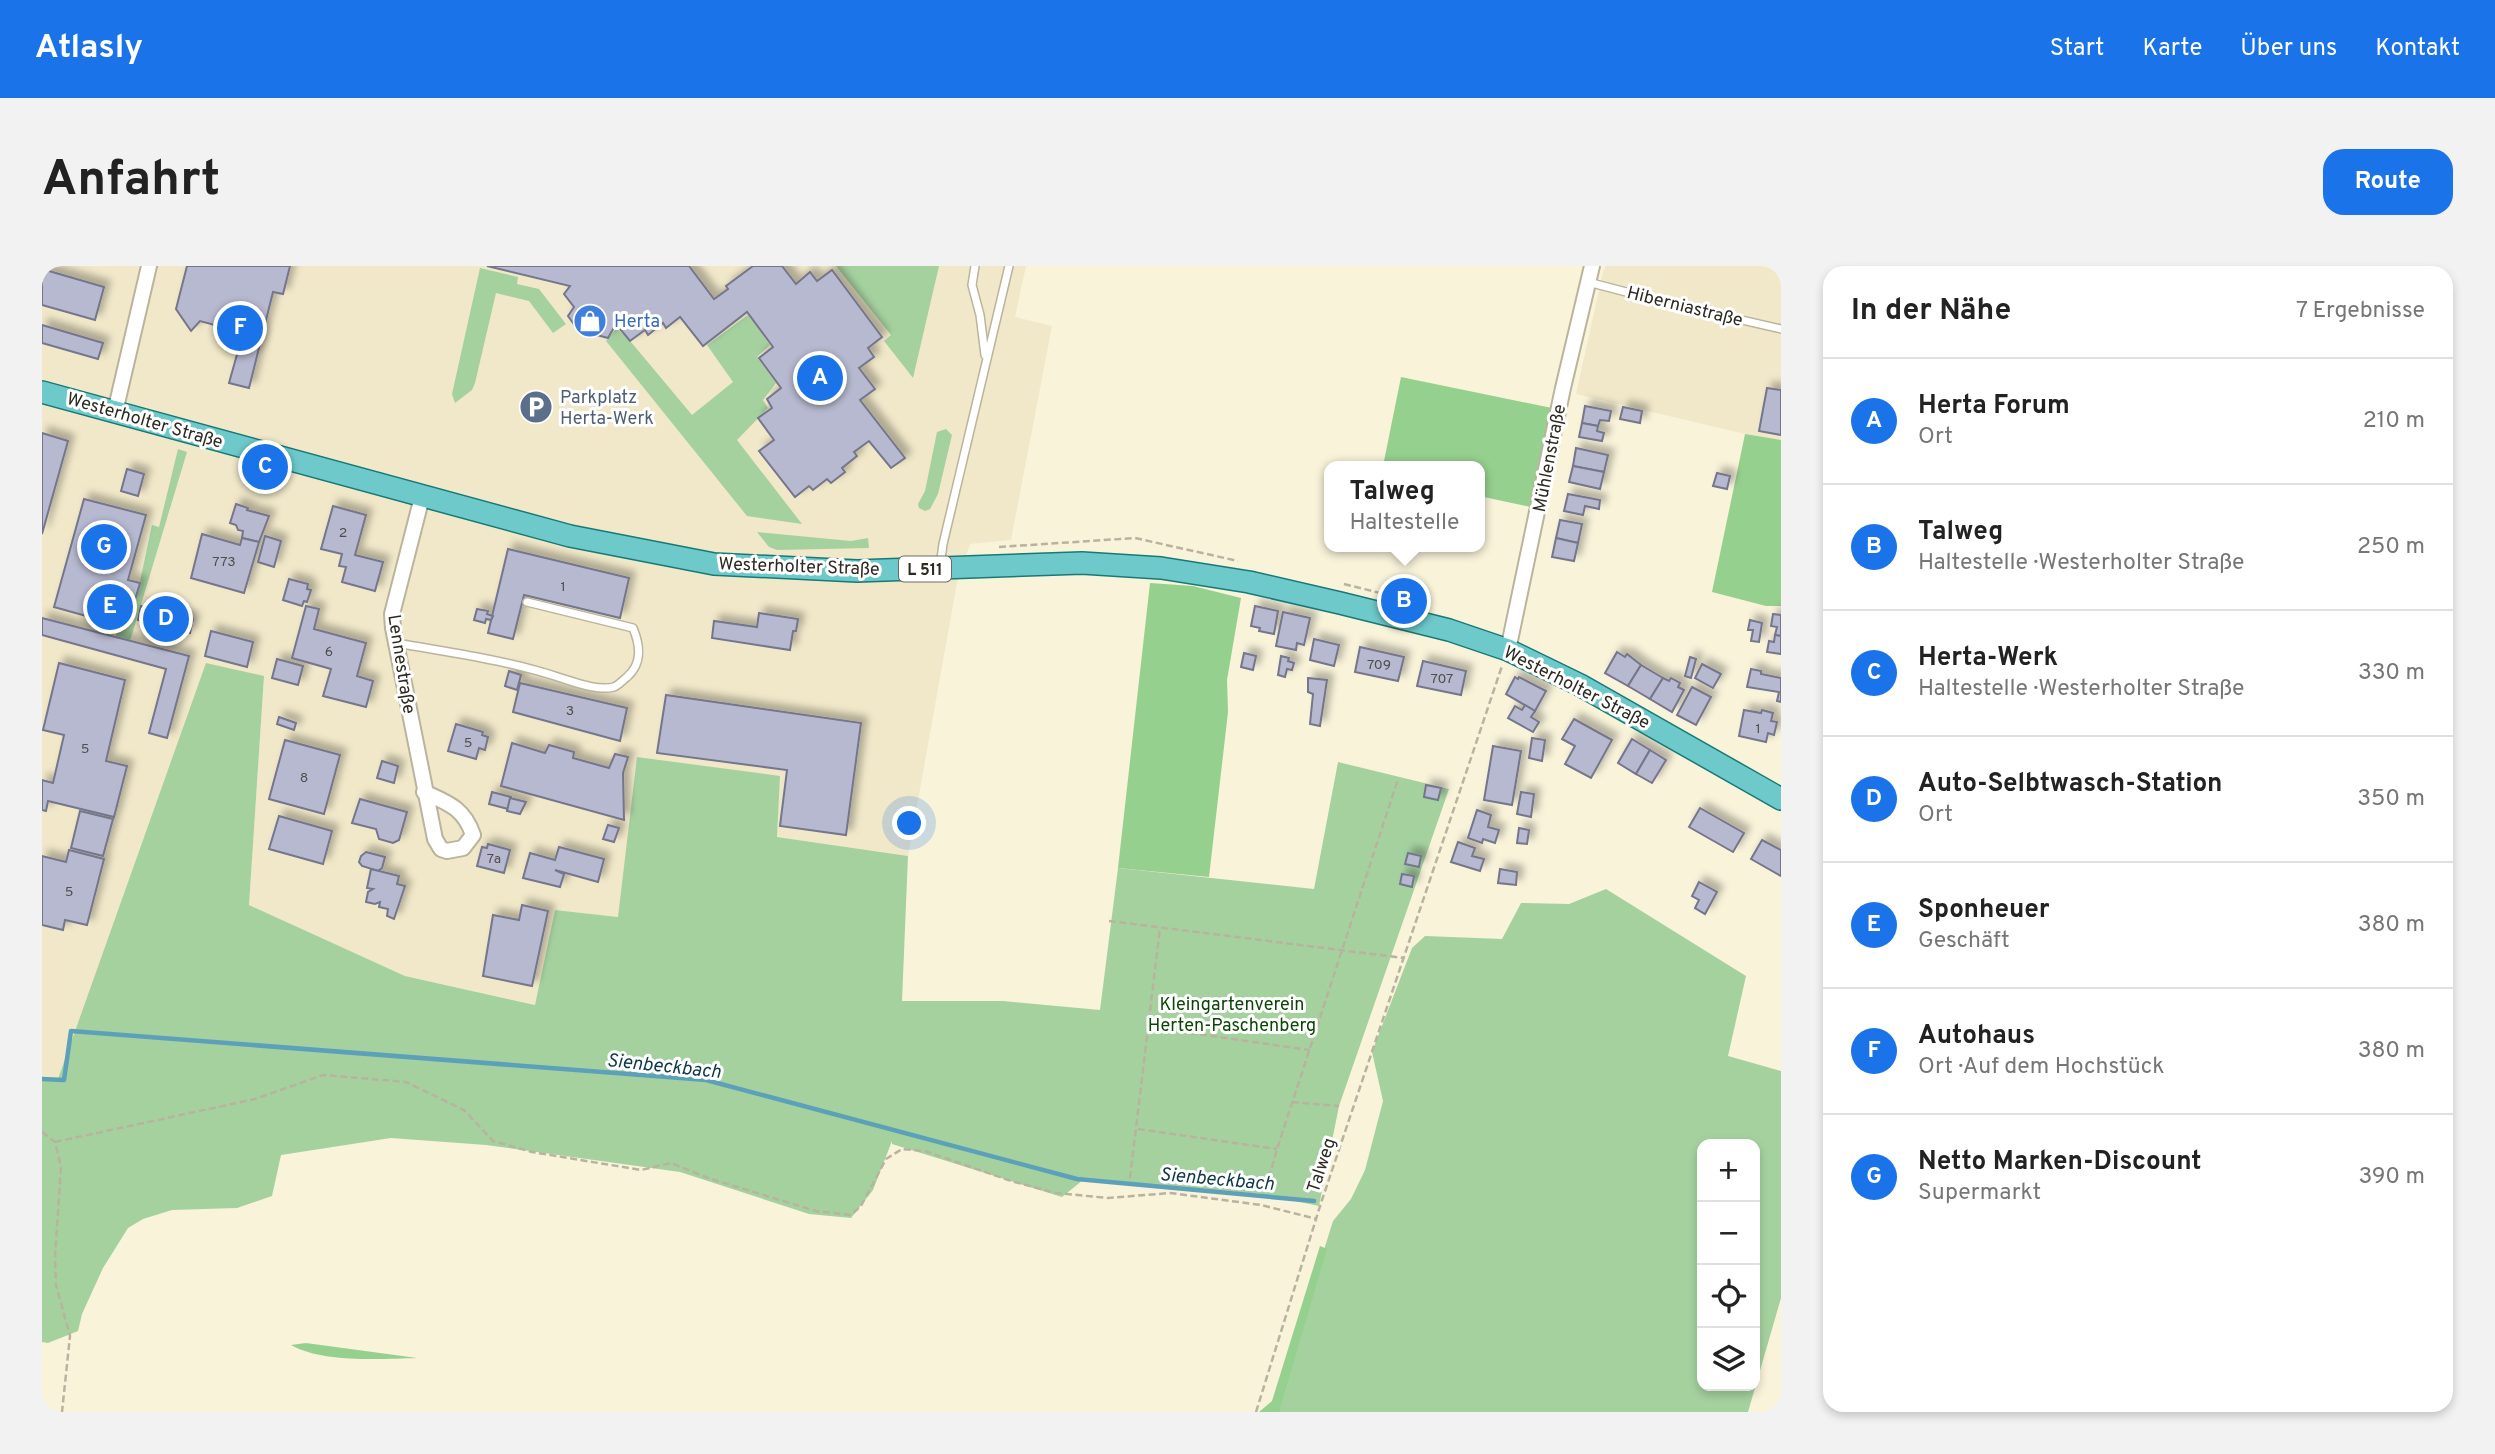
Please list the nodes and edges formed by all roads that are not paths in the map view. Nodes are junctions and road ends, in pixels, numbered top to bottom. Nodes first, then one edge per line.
1 (149, 266) edge
2 (975, 266) edge
3 (1009, 266) edge
4 (1592, 266) edge
5 (1588, 282) junction
6 (1781, 329) edge
7 (985, 362) junction
8 (42, 392) edge
9 (115, 412) junction
10 (422, 497) junction
11 (940, 568) junction
12 (527, 602) dead end
13 (396, 643) junction
14 (1508, 650) junction
15 (425, 792) dead end
16 (1781, 799) edge

1 - 9 street
2 - 7 lane
3 - 7 lane
4 - 5 street, Mühlenstraße
5 - 6 lane, Hiberniastraße
5 - 14 street, Mühlenstraße
7 - 11 lane
8 - 9 main road, Westerholter Straße / L 511
9 - 10 main road, Westerholter Straße / L 511
10 - 11 main road, Westerholter Straße / L 511
10 - 13 street, Lennestraße
11 - 14 main road, Westerholter Straße / L 511
12 - 13 lane
13 - 15 street, Lennestraße
14 - 16 main road, Westerholter Straße / L 511

